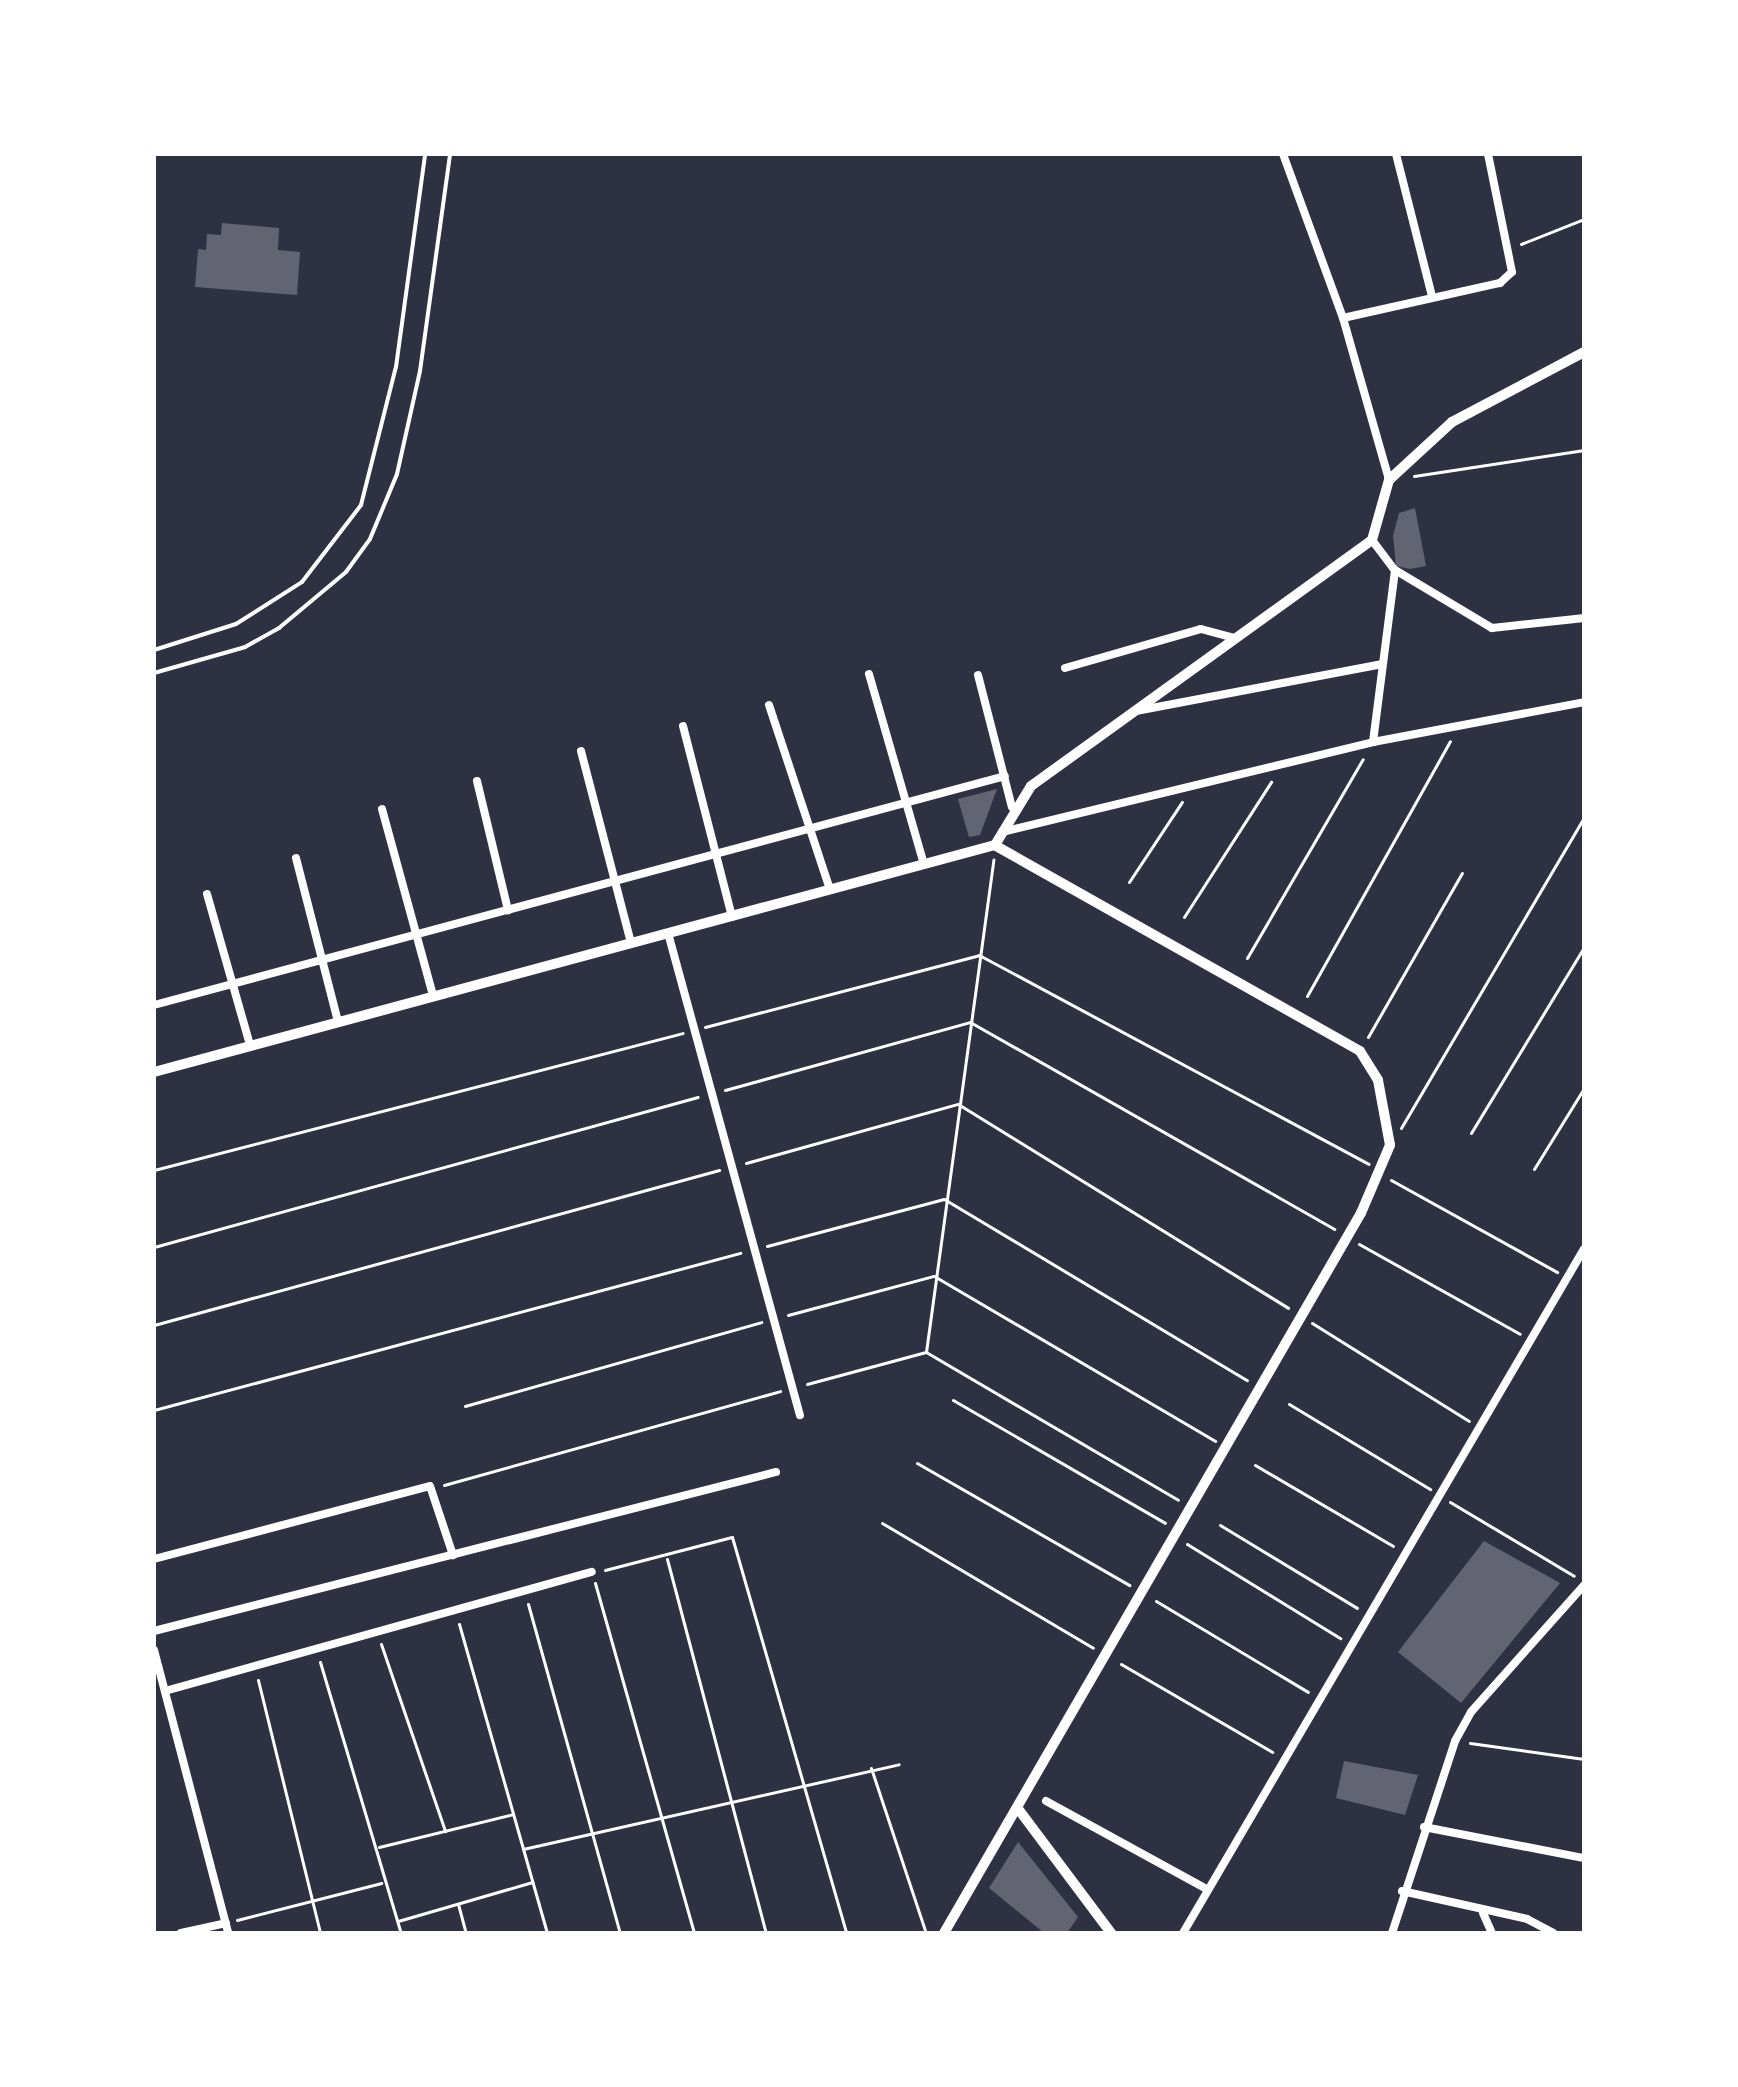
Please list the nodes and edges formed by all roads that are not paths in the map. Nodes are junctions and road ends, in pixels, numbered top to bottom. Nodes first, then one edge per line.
1 (425, 154) edge
2 (450, 154) edge
3 (1283, 154) edge
4 (1396, 154) edge
5 (1488, 154) edge
6 (1432, 296) junction
7 (1343, 318) junction
8 (1584, 352) edge
9 (1389, 480) junction
10 (1372, 540) junction
11 (1395, 570) junction
12 (1584, 618) edge
13 (1235, 638) junction
14 (154, 650) edge
15 (1383, 664) junction
16 (1065, 668) dead end
17 (154, 673) edge
18 (869, 674) dead end
19 (978, 675) dead end
20 (1584, 702) edge
21 (769, 705) dead end
22 (1131, 712) junction
23 (683, 726) dead end
24 (1373, 742) junction
25 (581, 751) dead end
26 (1005, 776) junction
27 (477, 781) dead end
28 (906, 802) junction
29 (1012, 807) junction
30 (382, 809) dead end
31 (810, 828) junction
32 (1001, 832) junction
33 (995, 845) junction
34 (716, 854) junction
35 (296, 858) dead end
36 (924, 864) junction
37 (614, 881) junction
38 (830, 889) junction
39 (207, 894) dead end
40 (508, 910) junction
41 (732, 917) junction
42 (668, 933) junction
43 (415, 934) junction
44 (631, 943) junction
45 (322, 960) junction
46 (234, 983) junction
47 (433, 996) junction
48 (154, 1005) edge
49 (338, 1022) junction
50 (250, 1045) junction
51 (154, 1072) edge
52 (1584, 1249) edge
53 (800, 1415) dead end
54 (776, 1472) dead end
55 (453, 1555) junction
56 (154, 1559) edge
57 (592, 1572) road end
58 (1584, 1585) edge
59 (154, 1631) edge
60 (154, 1650) edge
61 (165, 1691) junction
62 (1046, 1801) dead end
63 (1019, 1810) junction
64 (1424, 1827) junction
65 (1584, 1858) edge
66 (1205, 1888) junction
67 (1402, 1891) junction
68 (1483, 1913) junction
69 (226, 1923) junction
70 (181, 1933) edge
71 (228, 1933) edge
72 (944, 1933) edge
73 (1111, 1933) edge
74 (1183, 1933) edge
75 (1392, 1933) edge
76 (1492, 1933) edge
77 (1553, 1933) edge

1 - 14 lane
2 - 17 lane
3 - 7 street
4 - 6 street
5 - 6 street
6 - 7 street
7 - 9 street
8 - 9 street
9 - 10 street
10 - 11 street
10 - 13 street
11 - 12 street
11 - 15 street
13 - 16 street
13 - 22 street
15 - 22 street
15 - 24 street
18 - 28 street
19 - 26 street
20 - 24 street
21 - 31 street
22 - 29 street
23 - 34 street
24 - 32 street
25 - 37 street
26 - 28 street
26 - 29 street
27 - 40 street
28 - 31 street
28 - 36 street
29 - 32 street
30 - 43 street
31 - 34 street
31 - 38 street
32 - 33 street
33 - 36 street
33 - 63 street
34 - 37 street
34 - 41 street
35 - 45 street
36 - 38 street
37 - 40 street
37 - 44 street
38 - 41 street
39 - 46 street
40 - 43 street
41 - 42 street
42 - 44 street
42 - 53 street
43 - 45 street
43 - 47 street
44 - 47 street
45 - 46 street
45 - 49 street
46 - 48 street
46 - 50 street
47 - 49 street
49 - 50 street
50 - 51 street
52 - 66 street
54 - 55 street
55 - 56 street
55 - 59 street
57 - 61 street
58 - 64 street
60 - 61 street
61 - 69 street
62 - 66 street
63 - 72 street
63 - 73 street
64 - 65 street
64 - 67 street
66 - 74 street
67 - 68 street
67 - 75 street
68 - 76 street
68 - 77 street
69 - 70 street
69 - 71 street

